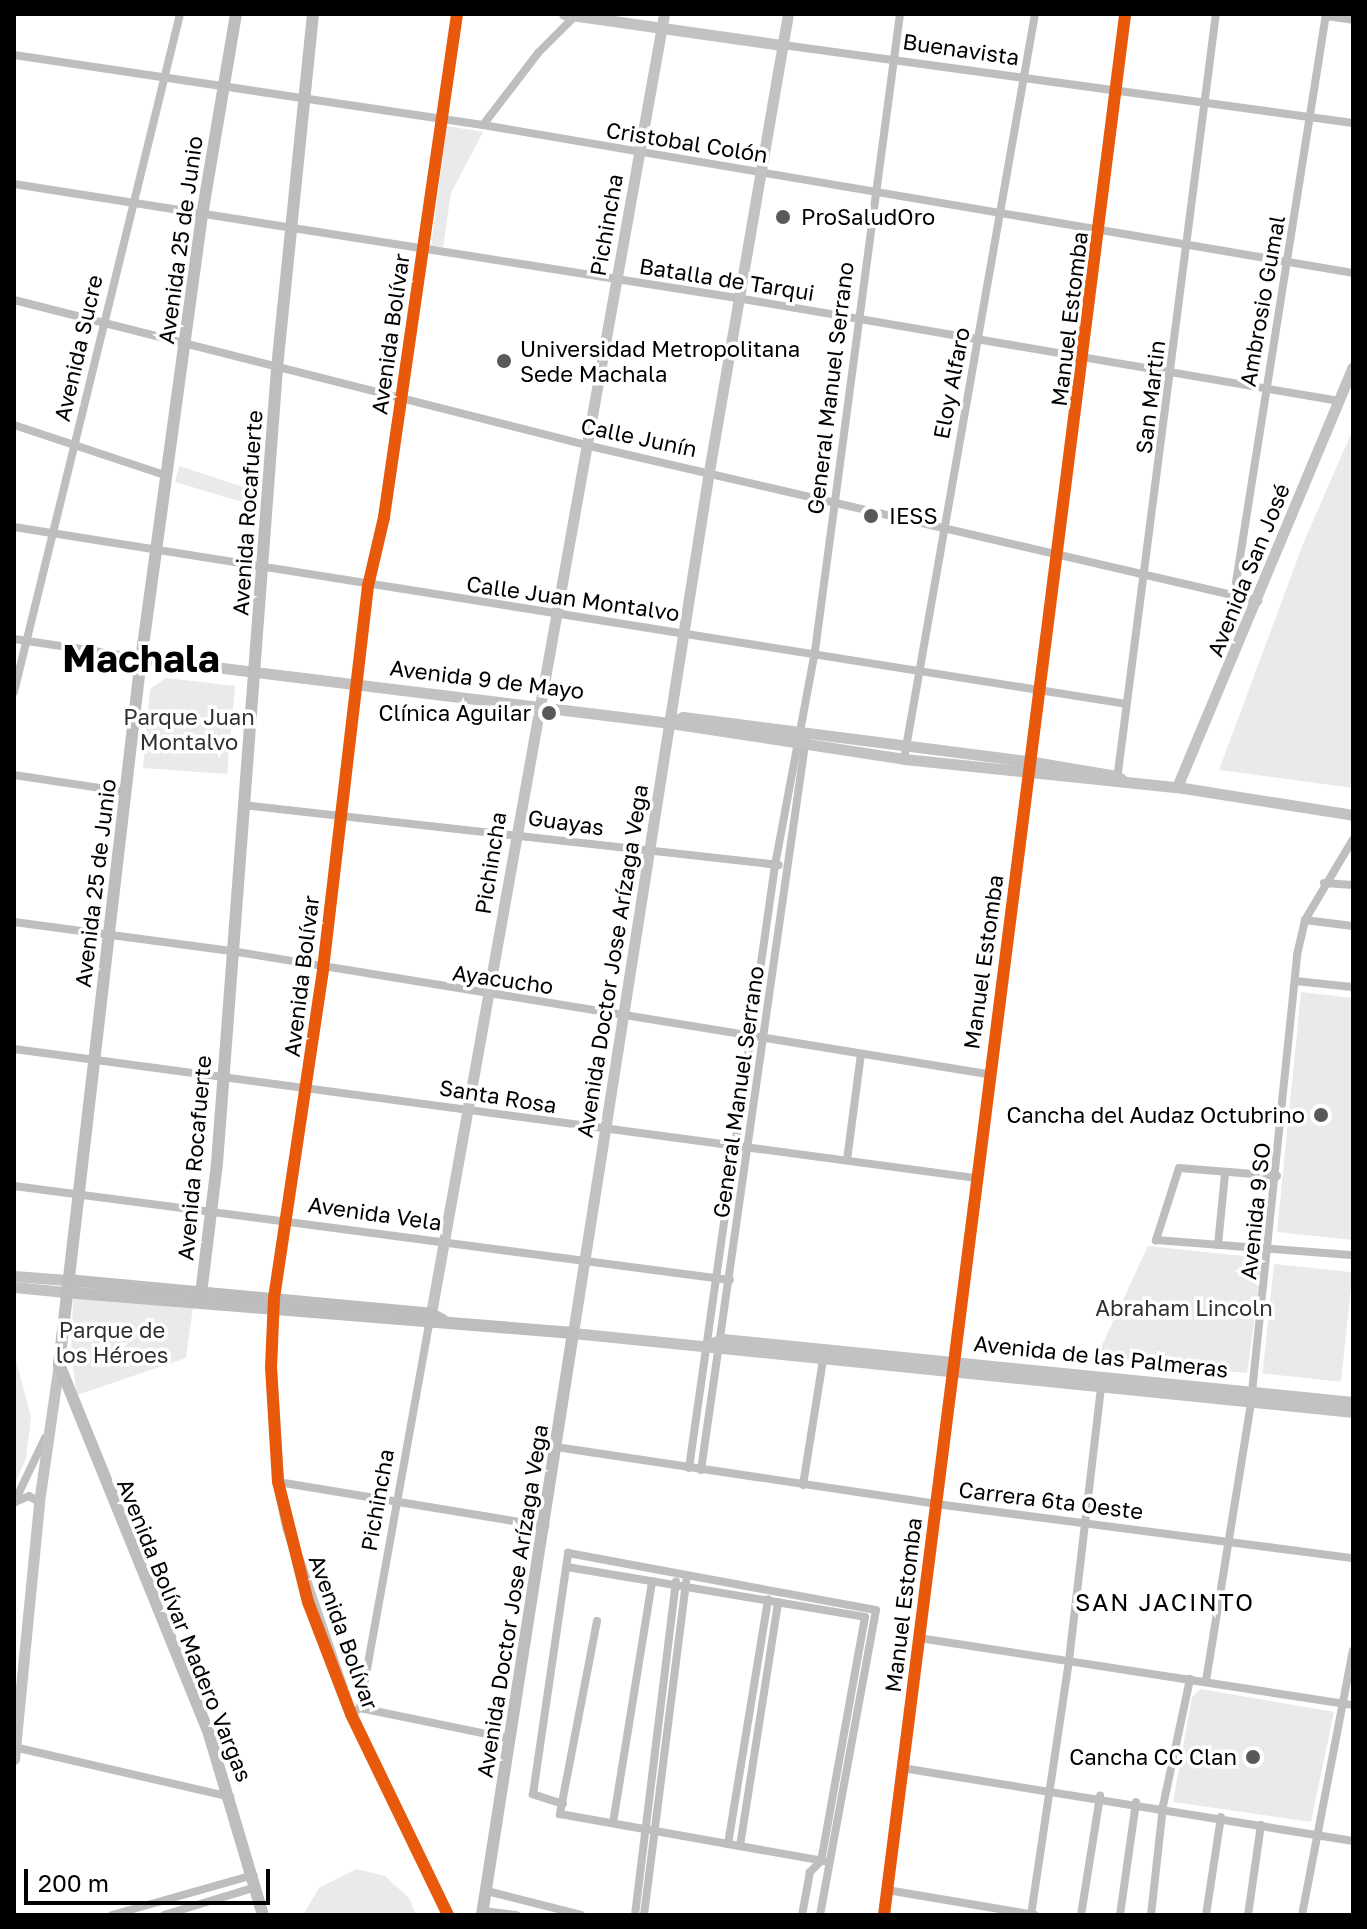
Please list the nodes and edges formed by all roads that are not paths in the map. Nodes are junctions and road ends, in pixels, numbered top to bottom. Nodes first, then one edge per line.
1 (180, 14) edge
2 (236, 14) edge
3 (313, 14) edge
4 (457, 14) edge
5 (572, 14) edge
6 (788, 14) edge
7 (900, 14) edge
8 (1035, 14) edge
9 (1125, 14) edge
10 (1216, 14) edge
11 (1326, 15) edge
12 (663, 20) edge
13 (1353, 20) edge
14 (783, 45) junction
15 (14, 55) edge
16 (893, 60) junction
17 (1023, 77) junction
18 (165, 80) junction
19 (224, 86) junction
20 (1117, 88) junction
21 (306, 98) junction
22 (1205, 100) junction
23 (1312, 116) junction
24 (440, 118) junction
25 (1353, 123) edge
26 (483, 125) junction
27 (638, 152) junction
28 (759, 172) junction
29 (14, 184) edge
30 (873, 191) junction
31 (131, 204) junction
32 (1000, 213) junction
33 (202, 215) junction
34 (1101, 226) junction
35 (293, 228) junction
36 (1188, 241) junction
37 (423, 249) junction
38 (1287, 260) junction
39 (1353, 273) edge
40 (616, 279) junction
41 (739, 298) junction
42 (14, 300) edge
43 (858, 320) junction
44 (103, 325) junction
45 (978, 340) junction
46 (184, 345) junction
47 (1084, 356) junction
48 (1353, 367) edge
49 (277, 368) junction
50 (1171, 371) junction
51 (1264, 387) junction
52 (402, 399) junction
53 (1339, 401) junction
54 (14, 425) edge
55 (73, 445) junction
56 (590, 446) junction
57 (709, 471) junction
58 (168, 476) junction
59 (834, 499) junction
60 (942, 526) junction
61 (14, 527) edge
62 (53, 533) junction
63 (157, 548) junction
64 (1058, 555) junction
65 (264, 566) junction
66 (1146, 575) junction
67 (368, 586) junction
68 (1234, 595) junction
69 (1259, 601) junction
70 (554, 614) junction
71 (684, 632) junction
72 (14, 639) edge
73 (26, 640) junction
74 (815, 651) junction
75 (141, 658) junction
76 (917, 668) junction
77 (255, 671) junction
78 (357, 682) junction
79 (1039, 688) junction
80 (14, 692) edge
81 (1126, 704) junction
82 (538, 706) junction
83 (670, 723) junction
84 (802, 738) junction
85 (905, 753) junction
86 (1028, 761) junction
87 (1027, 774) junction
88 (14, 775) edge
89 (1119, 781) junction
90 (1177, 787) junction
91 (126, 792) junction
92 (243, 805) junction
93 (341, 813) junction
94 (1353, 815) edge
95 (515, 833) junction
96 (1353, 839) edge
97 (649, 852) junction
98 (775, 865) junction
99 (788, 865) junction
100 (1324, 883) junction
101 (1353, 885) edge
102 (1305, 920) junction
103 (14, 922) edge
104 (1353, 926) edge
105 (109, 936) junction
106 (231, 951) junction
107 (323, 969) junction
108 (1295, 981) junction
109 (1353, 987) edge
110 (489, 996) junction
111 (624, 1014) junction
112 (751, 1036) junction
113 (764, 1037) junction
114 (14, 1049) edge
115 (861, 1054) junction
116 (94, 1060) junction
117 (987, 1074) junction
118 (223, 1077) junction
119 (306, 1089) junction
120 (467, 1108) junction
121 (606, 1132) junction
122 (733, 1148) junction
123 (749, 1149) junction
124 (847, 1160) junction
125 (1225, 1174) junction
126 (1277, 1176) junction
127 (976, 1178) junction
128 (14, 1186) edge
129 (79, 1194) junction
130 (211, 1212) junction
131 (287, 1219) junction
132 (443, 1240) junction
133 (1218, 1245) junction
134 (1270, 1247) junction
135 (1353, 1255) edge
136 (584, 1258) junction
137 (14, 1276) edge
138 (714, 1277) junction
139 (730, 1280) junction
140 (66, 1286) junction
141 (14, 1287) edge
142 (201, 1297) junction
143 (273, 1303) junction
144 (434, 1319) junction
145 (573, 1333) junction
146 (703, 1346) junction
147 (722, 1346) junction
148 (824, 1354) junction
149 (953, 1360) junction
150 (59, 1364) junction
151 (950, 1373) junction
152 (1102, 1382) junction
153 (1252, 1397) junction
154 (1353, 1402) edge
155 (1353, 1412) edge
156 (47, 1434) junction
157 (556, 1447) junction
158 (689, 1468) junction
159 (701, 1470) junction
160 (278, 1482) junction
161 (803, 1485) junction
162 (398, 1499) junction
163 (39, 1502) junction
164 (14, 1503) edge
165 (936, 1504) junction
166 (1085, 1522) junction
167 (545, 1526) junction
168 (1232, 1541) junction
169 (1353, 1558) edge
170 (567, 1567) junction
171 (677, 1573) junction
172 (687, 1575) junction
173 (652, 1581) junction
174 (681, 1586) junction
175 (769, 1590) junction
176 (767, 1600) junction
177 (778, 1602) junction
178 (597, 1621) dead end
179 (919, 1638) junction
180 (1353, 1651) edge
181 (1069, 1660) junction
182 (1190, 1679) junction
183 (1206, 1681) junction
184 (1342, 1704) junction
185 (1353, 1705) edge
186 (356, 1711) junction
187 (511, 1739) junction
188 (15, 1751) edge
189 (902, 1768) junction
190 (1047, 1787) junction
191 (1100, 1796) junction
192 (230, 1797) junction
193 (1136, 1802) junction
194 (563, 1804) junction
195 (1163, 1806) junction
196 (1221, 1817) junction
197 (613, 1823) junction
198 (1261, 1825) junction
199 (650, 1830) junction
200 (1320, 1836) junction
201 (1353, 1841) edge
202 (728, 1844) junction
203 (740, 1846) junction
204 (825, 1861) junction
205 (254, 1881) junction
206 (887, 1890) junction
207 (487, 1891) junction
208 (517, 1902) junction
209 (483, 1913) edge
210 (112, 1915) edge
211 (164, 1915) edge
212 (263, 1915) edge
213 (448, 1915) edge
214 (516, 1915) edge
215 (581, 1915) edge
216 (635, 1915) edge
217 (644, 1915) edge
218 (802, 1915) edge
219 (820, 1915) edge
220 (884, 1915) edge
221 (1032, 1915) edge
222 (1081, 1915) edge
223 (1120, 1915) edge
224 (1151, 1915) edge
225 (1206, 1915) edge
226 (1248, 1915) edge
227 (1302, 1915) edge

1 - 18 street, Avenida Sucre
2 - 19 main road, Avenida 25 de Junio
3 - 21 main road, Avenida Rocafuerte
4 - 24 street, Avenida Bolívar
5 - 12 street, Buenavista
5 - 26 street
6 - 14 street, Avenida Doctor Jose Arízaga Vega
7 - 16 street, General Manuel Serrano
8 - 17 street, Eloy Alfaro
9 - 20 street, Manuel Estomba
10 - 22 street, San Martin
11 - 13 street
11 - 23 street, Ambrosio Gumal
12 - 14 street, Buenavista
12 - 27 street, Pichincha
14 - 16 street, Buenavista
14 - 28 street, Avenida Doctor Jose Arízaga Vega
15 - 18 street, Cristobal Colón
16 - 17 street, Buenavista
16 - 30 street, General Manuel Serrano
17 - 20 street, Buenavista
17 - 32 street, Eloy Alfaro
18 - 19 street, Cristobal Colón
18 - 31 street, Avenida Sucre
19 - 21 street, Cristobal Colón
19 - 33 main road, Avenida 25 de Junio
20 - 22 street, Buenavista
20 - 34 street, Manuel Estomba
21 - 24 street, Cristobal Colón
21 - 35 main road, Avenida Rocafuerte
22 - 23 street, Buenavista
22 - 36 street, San Martin
23 - 25 street, Buenavista
23 - 38 street, Ambrosio Gumal
24 - 26 street, Cristobal Colón
24 - 37 street, Avenida Bolívar
26 - 27 street, Cristobal Colón
27 - 28 street, Cristobal Colón
27 - 40 street, Pichincha
28 - 30 street, Cristobal Colón
28 - 41 street, Avenida Doctor Jose Arízaga Vega
29 - 31 street, Batalla de Tarqui
30 - 32 street, Cristobal Colón
30 - 43 street, General Manuel Serrano
31 - 33 street, Batalla de Tarqui
31 - 44 street, Avenida Sucre
32 - 34 street, Cristobal Colón
32 - 45 street, Eloy Alfaro
33 - 35 street, Batalla de Tarqui
33 - 46 main road, Avenida 25 de Junio
34 - 36 street, Cristobal Colón
34 - 47 street, Manuel Estomba
35 - 37 street, Batalla de Tarqui
35 - 49 main road, Avenida Rocafuerte
36 - 38 street, Cristobal Colón
36 - 50 street, San Martin
37 - 40 street, Batalla de Tarqui
37 - 52 street, Avenida Bolívar
38 - 39 street, Cristobal Colón
38 - 51 street, Ambrosio Gumal
40 - 41 street, Batalla de Tarqui
40 - 56 street, Pichincha
41 - 43 street, Batalla de Tarqui
41 - 57 street, Avenida Doctor Jose Arízaga Vega
42 - 44 street, Calle Junín
43 - 45 street, Batalla de Tarqui
43 - 59 street, General Manuel Serrano
44 - 46 street, Calle Junín
44 - 55 street, Avenida Sucre
45 - 47 street, Batalla de Tarqui
45 - 60 street, Eloy Alfaro
46 - 49 street, Calle Junín
46 - 58 main road, Avenida 25 de Junio
47 - 50 street, Batalla de Tarqui
47 - 64 street, Manuel Estomba
48 - 53 street, Avenida San José
49 - 52 street, Calle Junín
49 - 65 main road, Avenida Rocafuerte
50 - 51 street, Batalla de Tarqui
50 - 66 street, San Martin
51 - 53 street, Batalla de Tarqui
51 - 68 street, Ambrosio Gumal
52 - 56 street, Calle Junín
52 - 67 street, Avenida Bolívar
53 - 69 street, Avenida San José
54 - 55 street
55 - 58 street
55 - 62 street, Avenida Sucre
56 - 57 street, Calle Junín
56 - 70 street, Pichincha
57 - 59 street, Calle Junín
57 - 71 street, Avenida Doctor Jose Arízaga Vega
58 - 63 main road, Avenida 25 de Junio
59 - 60 street, Calle Junín
59 - 74 street, General Manuel Serrano
60 - 64 street, Calle Junín
60 - 76 street, Eloy Alfaro
61 - 62 street, Calle Juan Montalvo
62 - 63 street, Calle Juan Montalvo
62 - 73 street, Avenida Sucre
63 - 65 street, Calle Juan Montalvo
63 - 75 main road, Avenida 25 de Junio
64 - 66 street, Calle Junín
64 - 79 street, Manuel Estomba
65 - 67 street, Calle Juan Montalvo
65 - 77 main road, Avenida Rocafuerte
66 - 68 street, Calle Junín
66 - 81 street, San Martin
67 - 70 street, Calle Juan Montalvo
67 - 78 street, Avenida Bolívar
68 - 69 street, Calle Junín
69 - 90 street, Avenida San José
70 - 71 street, Calle Juan Montalvo
70 - 82 street, Pichincha
71 - 74 street, Calle Juan Montalvo
71 - 83 street, Avenida Doctor Jose Arízaga Vega
72 - 73 street, Avenida 9 de Mayo
73 - 75 street, Avenida 9 de Mayo
73 - 80 street, Avenida Sucre
74 - 76 street, Calle Juan Montalvo
74 - 84 street, General Manuel Serrano
75 - 77 street, Avenida 9 de Mayo
75 - 91 main road, Avenida 25 de Junio
76 - 79 street, Calle Juan Montalvo
76 - 85 street, Eloy Alfaro
77 - 78 street, Avenida 9 de Mayo
77 - 92 main road, Avenida Rocafuerte
78 - 82 street, Avenida 9 de Mayo
78 - 93 street, Avenida Bolívar
79 - 81 street, Calle Juan Montalvo
79 - 86 street, Manuel Estomba
81 - 89 street, San Martin
82 - 83 street, Avenida 9 de Mayo
82 - 95 street, Pichincha
83 - 84 street, Avenida 9 de Mayo
83 - 97 street, Avenida Doctor Jose Arízaga Vega
84 - 85 street, Avenida 9 de Mayo
84 - 98 street, General Manuel Serrano
84 - 99 street, General Manuel Serrano
85 - 86 street, Avenida 9 de Mayo
85 - 87 street, Avenida 9 de Mayo
86 - 87 street, Manuel Estomba
86 - 89 street, Avenida 9 de Mayo
87 - 89 street, Avenida 9 de Mayo
87 - 117 street, Manuel Estomba
88 - 91 street
89 - 90 street, Avenida 9 de Mayo
90 - 94 street, Avenida 9 de Mayo
91 - 105 main road, Avenida 25 de Junio
92 - 93 street, Guayas
92 - 106 main road, Avenida Rocafuerte
93 - 95 street, Guayas
93 - 107 street, Avenida Bolívar
95 - 97 street, Guayas
95 - 110 street, Pichincha
96 - 100 street, Avenida 9 SO
97 - 98 street, Guayas
97 - 111 street, Avenida Doctor Jose Arízaga Vega
98 - 99 street, Guayas
98 - 112 street, General Manuel Serrano
99 - 113 street, General Manuel Serrano
100 - 101 street
100 - 102 street, Avenida 9 SO
102 - 104 street
102 - 108 street, Avenida 9 SO
103 - 105 street, Ayacucho
105 - 106 street, Ayacucho
105 - 116 main road, Avenida 25 de Junio
106 - 107 street, Ayacucho
106 - 118 main road, Avenida Rocafuerte
107 - 110 street, Ayacucho
107 - 119 street, Avenida Bolívar
108 - 109 street
108 - 126 street, Avenida 9 SO
110 - 111 street, Ayacucho
110 - 120 street, Pichincha
111 - 112 street, Ayacucho
111 - 121 street, Avenida Doctor Jose Arízaga Vega
112 - 113 street, Ayacucho
112 - 122 street, General Manuel Serrano
113 - 115 street, Ayacucho
113 - 123 street, General Manuel Serrano
114 - 116 street, Santa Rosa
115 - 117 street, Ayacucho
115 - 124 street
116 - 118 street, Santa Rosa
116 - 129 main road, Avenida 25 de Junio
117 - 127 street, Manuel Estomba
118 - 119 street, Santa Rosa
118 - 130 main road, Avenida Rocafuerte
119 - 120 street, Santa Rosa
119 - 131 street, Avenida Bolívar
120 - 121 street, Santa Rosa
120 - 132 street, Pichincha
121 - 122 street, Santa Rosa
121 - 136 street, Avenida Doctor Jose Arízaga Vega
122 - 123 street, Santa Rosa
122 - 138 street, General Manuel Serrano
123 - 124 street, Santa Rosa
123 - 139 street, General Manuel Serrano
124 - 127 street, Santa Rosa
125 - 126 street
125 - 133 street
125 - 133 street
126 - 134 street, Avenida 9 SO
127 - 149 street, Manuel Estomba
128 - 129 street, Avenida Vela
129 - 130 street, Avenida Vela
129 - 140 main road, Avenida 25 de Junio
130 - 131 street, Avenida Vela
130 - 142 main road, Avenida Rocafuerte
131 - 132 street, Avenida Vela
131 - 143 street, Avenida Bolívar
132 - 136 street, Avenida Vela
132 - 144 street, Pichincha
133 - 134 street
134 - 135 street
134 - 153 street, Avenida 9 SO
136 - 138 street, Avenida Vela
136 - 145 street, Avenida Doctor Jose Arízaga Vega
137 - 140 street, Avenida de las Palmeras
138 - 139 street, Avenida Vela
138 - 146 street, General Manuel Serrano
139 - 147 street, General Manuel Serrano
140 - 141 street, Avenida de las Palmeras
140 - 142 main road, Avenida de las Palmeras
140 - 150 main road, Avenida 25 de Junio
142 - 143 main road, Avenida de las Palmeras
143 - 144 main road, Avenida de las Palmeras
143 - 160 street, Avenida Bolívar
144 - 145 main road, Avenida de las Palmeras
144 - 162 street, Pichincha
145 - 146 street, Avenida de las Palmeras
145 - 157 main road, Avenida Doctor Jose Arízaga Vega
146 - 147 street, Avenida de las Palmeras
146 - 158 street, General Manuel Serrano
147 - 148 street, Avenida de las Palmeras
147 - 159 street, General Manuel Serrano
148 - 149 street, Avenida de las Palmeras
148 - 151 street, Avenida de las Palmeras
148 - 161 street
149 - 151 street, Manuel Estomba
149 - 152 street, Avenida de las Palmeras
150 - 156 street, Avenida 25 de Junio
150 - 192 main road, Avenida Bolívar Madero Vargas
151 - 152 street, Avenida de las Palmeras
151 - 165 street, Manuel Estomba
152 - 153 street, Avenida de las Palmeras
152 - 166 street
153 - 154 street, Avenida de las Palmeras
153 - 155 street, Avenida de las Palmeras
153 - 168 street, Avenida 9 SO
156 - 163 street, Avenida 25 de Junio
156 - 164 street
157 - 158 street, Carrera 6ta Oeste
157 - 167 main road, Avenida Doctor Jose Arízaga Vega
158 - 159 street, Carrera 6ta Oeste
159 - 161 street, Carrera 6ta Oeste
160 - 162 street
160 - 186 street, Avenida Bolívar
161 - 165 street, Carrera 6ta Oeste
162 - 167 street
162 - 186 street, Pichincha
163 - 164 street
163 - 188 street, Avenida 25 de Junio
165 - 166 street, Carrera 6ta Oeste
165 - 179 street, Manuel Estomba
166 - 168 street, Carrera 6ta Oeste
166 - 181 street
167 - 187 main road, Avenida Doctor Jose Arízaga Vega
168 - 169 street, Carrera 6ta Oeste
168 - 183 street, Avenida 9 SO
170 - 171 street
170 - 173 street
170 - 194 street
171 - 172 street
171 - 174 street
172 - 174 street
172 - 175 street
173 - 174 street
173 - 197 street
174 - 176 street
174 - 199 street
175 - 176 street
175 - 204 street
176 - 177 street
176 - 202 street
177 - 203 street
177 - 204 street
178 - 194 street
179 - 181 street
179 - 189 street, Manuel Estomba
180 - 184 street
181 - 182 street
181 - 190 street
182 - 183 street
182 - 195 street
183 - 184 street
184 - 185 street
184 - 200 street
186 - 187 street
186 - 213 street, Avenida Bolívar
187 - 207 main road, Avenida Doctor Jose Arízaga Vega
188 - 192 street
189 - 190 street
189 - 206 street, Manuel Estomba
190 - 191 street
190 - 221 street
191 - 193 street
191 - 222 street
192 - 205 main road, Avenida Bolívar Madero Vargas
193 - 195 street
193 - 223 street
194 - 197 street
195 - 196 street
195 - 224 street
196 - 198 street
196 - 225 street
197 - 199 street
198 - 200 street
198 - 226 street
199 - 202 street
199 - 216 street
199 - 217 street
200 - 201 street
200 - 227 street
202 - 203 street
203 - 204 street
204 - 218 street
204 - 219 street
205 - 210 street
205 - 211 street
205 - 212 main road, Avenida Bolívar Madero Vargas
206 - 220 street, Manuel Estomba
206 - 221 street
207 - 208 street
207 - 209 main road, Avenida Doctor Jose Arízaga Vega
208 - 214 street
208 - 215 street
209 - 214 street

